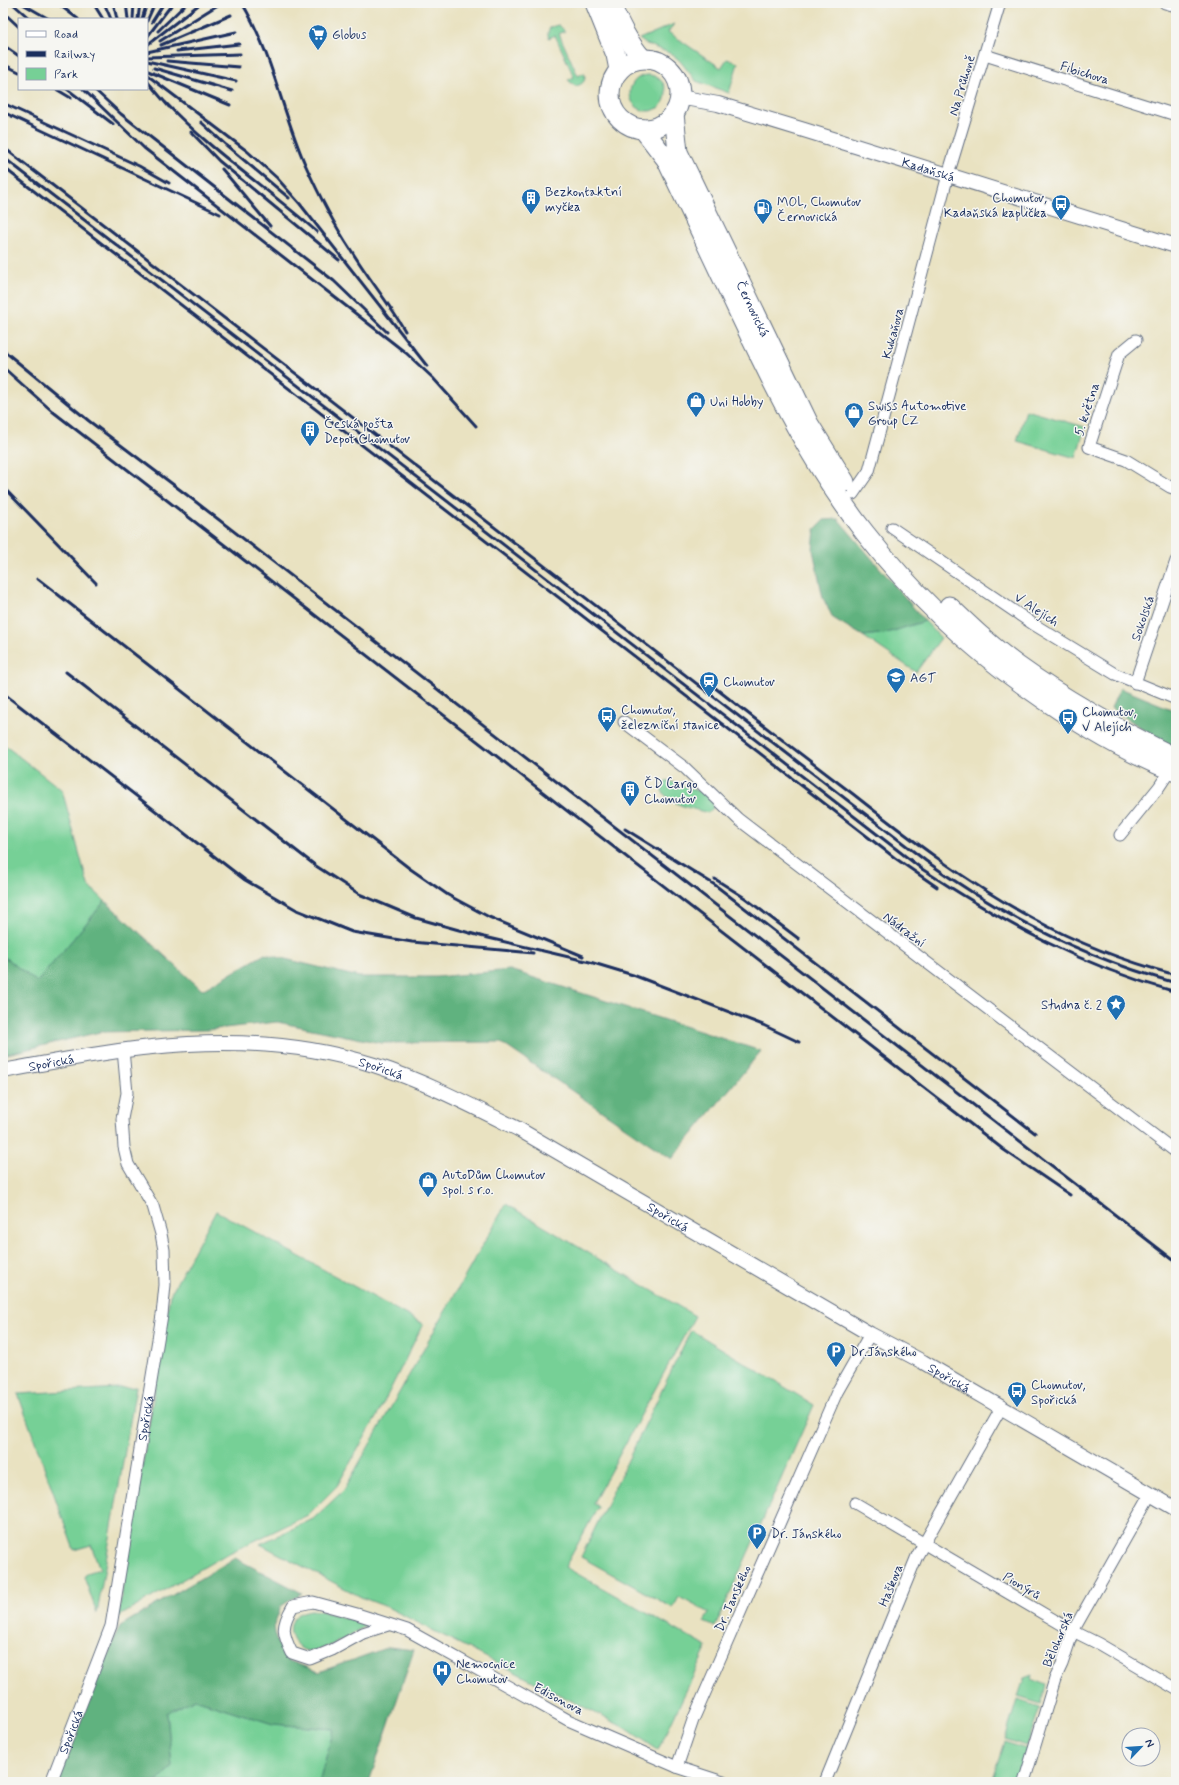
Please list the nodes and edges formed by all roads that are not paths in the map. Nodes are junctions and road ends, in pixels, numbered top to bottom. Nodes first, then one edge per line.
1 (595, 3) edge
2 (610, 3) edge
3 (1000, 3) edge
4 (1165, 3) edge
5 (1176, 6) edge
6 (985, 55) junction
7 (642, 58) junction
8 (619, 70) junction
9 (677, 106) junction
10 (1176, 115) edge
11 (643, 129) junction
12 (948, 176) junction
13 (1176, 246) edge
14 (1136, 340) dead end
15 (1176, 489) edge
16 (847, 497) junction
17 (892, 528) dead end
18 (1176, 562) edge
19 (1135, 683) junction
20 (1176, 699) edge
21 (624, 722) dead end
22 (1175, 765) edge
23 (1120, 835) dead end
24 (123, 1050) junction
25 (3, 1071) edge
26 (1176, 1152) edge
27 (870, 1334) junction
28 (1001, 1408) junction
29 (1150, 1495) junction
30 (856, 1503) dead end
31 (1176, 1509) edge
32 (923, 1543) junction
33 (388, 1625) junction
34 (1073, 1631) junction
35 (1176, 1689) edge
36 (676, 1767) junction
37 (51, 1782) edge
38 (723, 1782) edge
39 (826, 1782) edge
40 (1024, 1782) edge

1 - 8 highway
2 - 7 highway
3 - 6 street, Na Průhoně
4 - 5 street
6 - 10 street, Fibichova
6 - 12 street, Na Průhoně
7 - 8 highway
7 - 9 highway, Černovická
8 - 11 highway
9 - 11 highway
9 - 12 street, Kadaňská
9 - 16 highway, Černovická
11 - 16 highway, Černovická
12 - 13 street, Kadaňská
12 - 16 street, Kukaňova
14 - 15 street, 5. května
16 - 22 highway
17 - 19 street, V Alejích
18 - 19 street, Sokolská
19 - 20 street, V Alejích
21 - 26 street, Nádražní
22 - 23 street
24 - 25 street, Spořická
24 - 27 street, Spořická
24 - 37 street, Spořická
27 - 28 street, Spořická
27 - 36 street, Dr. Janského
28 - 29 street, Spořická
28 - 32 street, Haškova
29 - 31 street, Spořická
29 - 34 street, Bělohorská
30 - 32 street, Pionýrů
32 - 34 street, Pionýrů
32 - 39 street, Haškova
33 - 33 street, Edisonova
33 - 36 street, Edisonova
34 - 35 street, Pionýrů
34 - 40 street, Bělohorská
36 - 38 street, Edisonova

